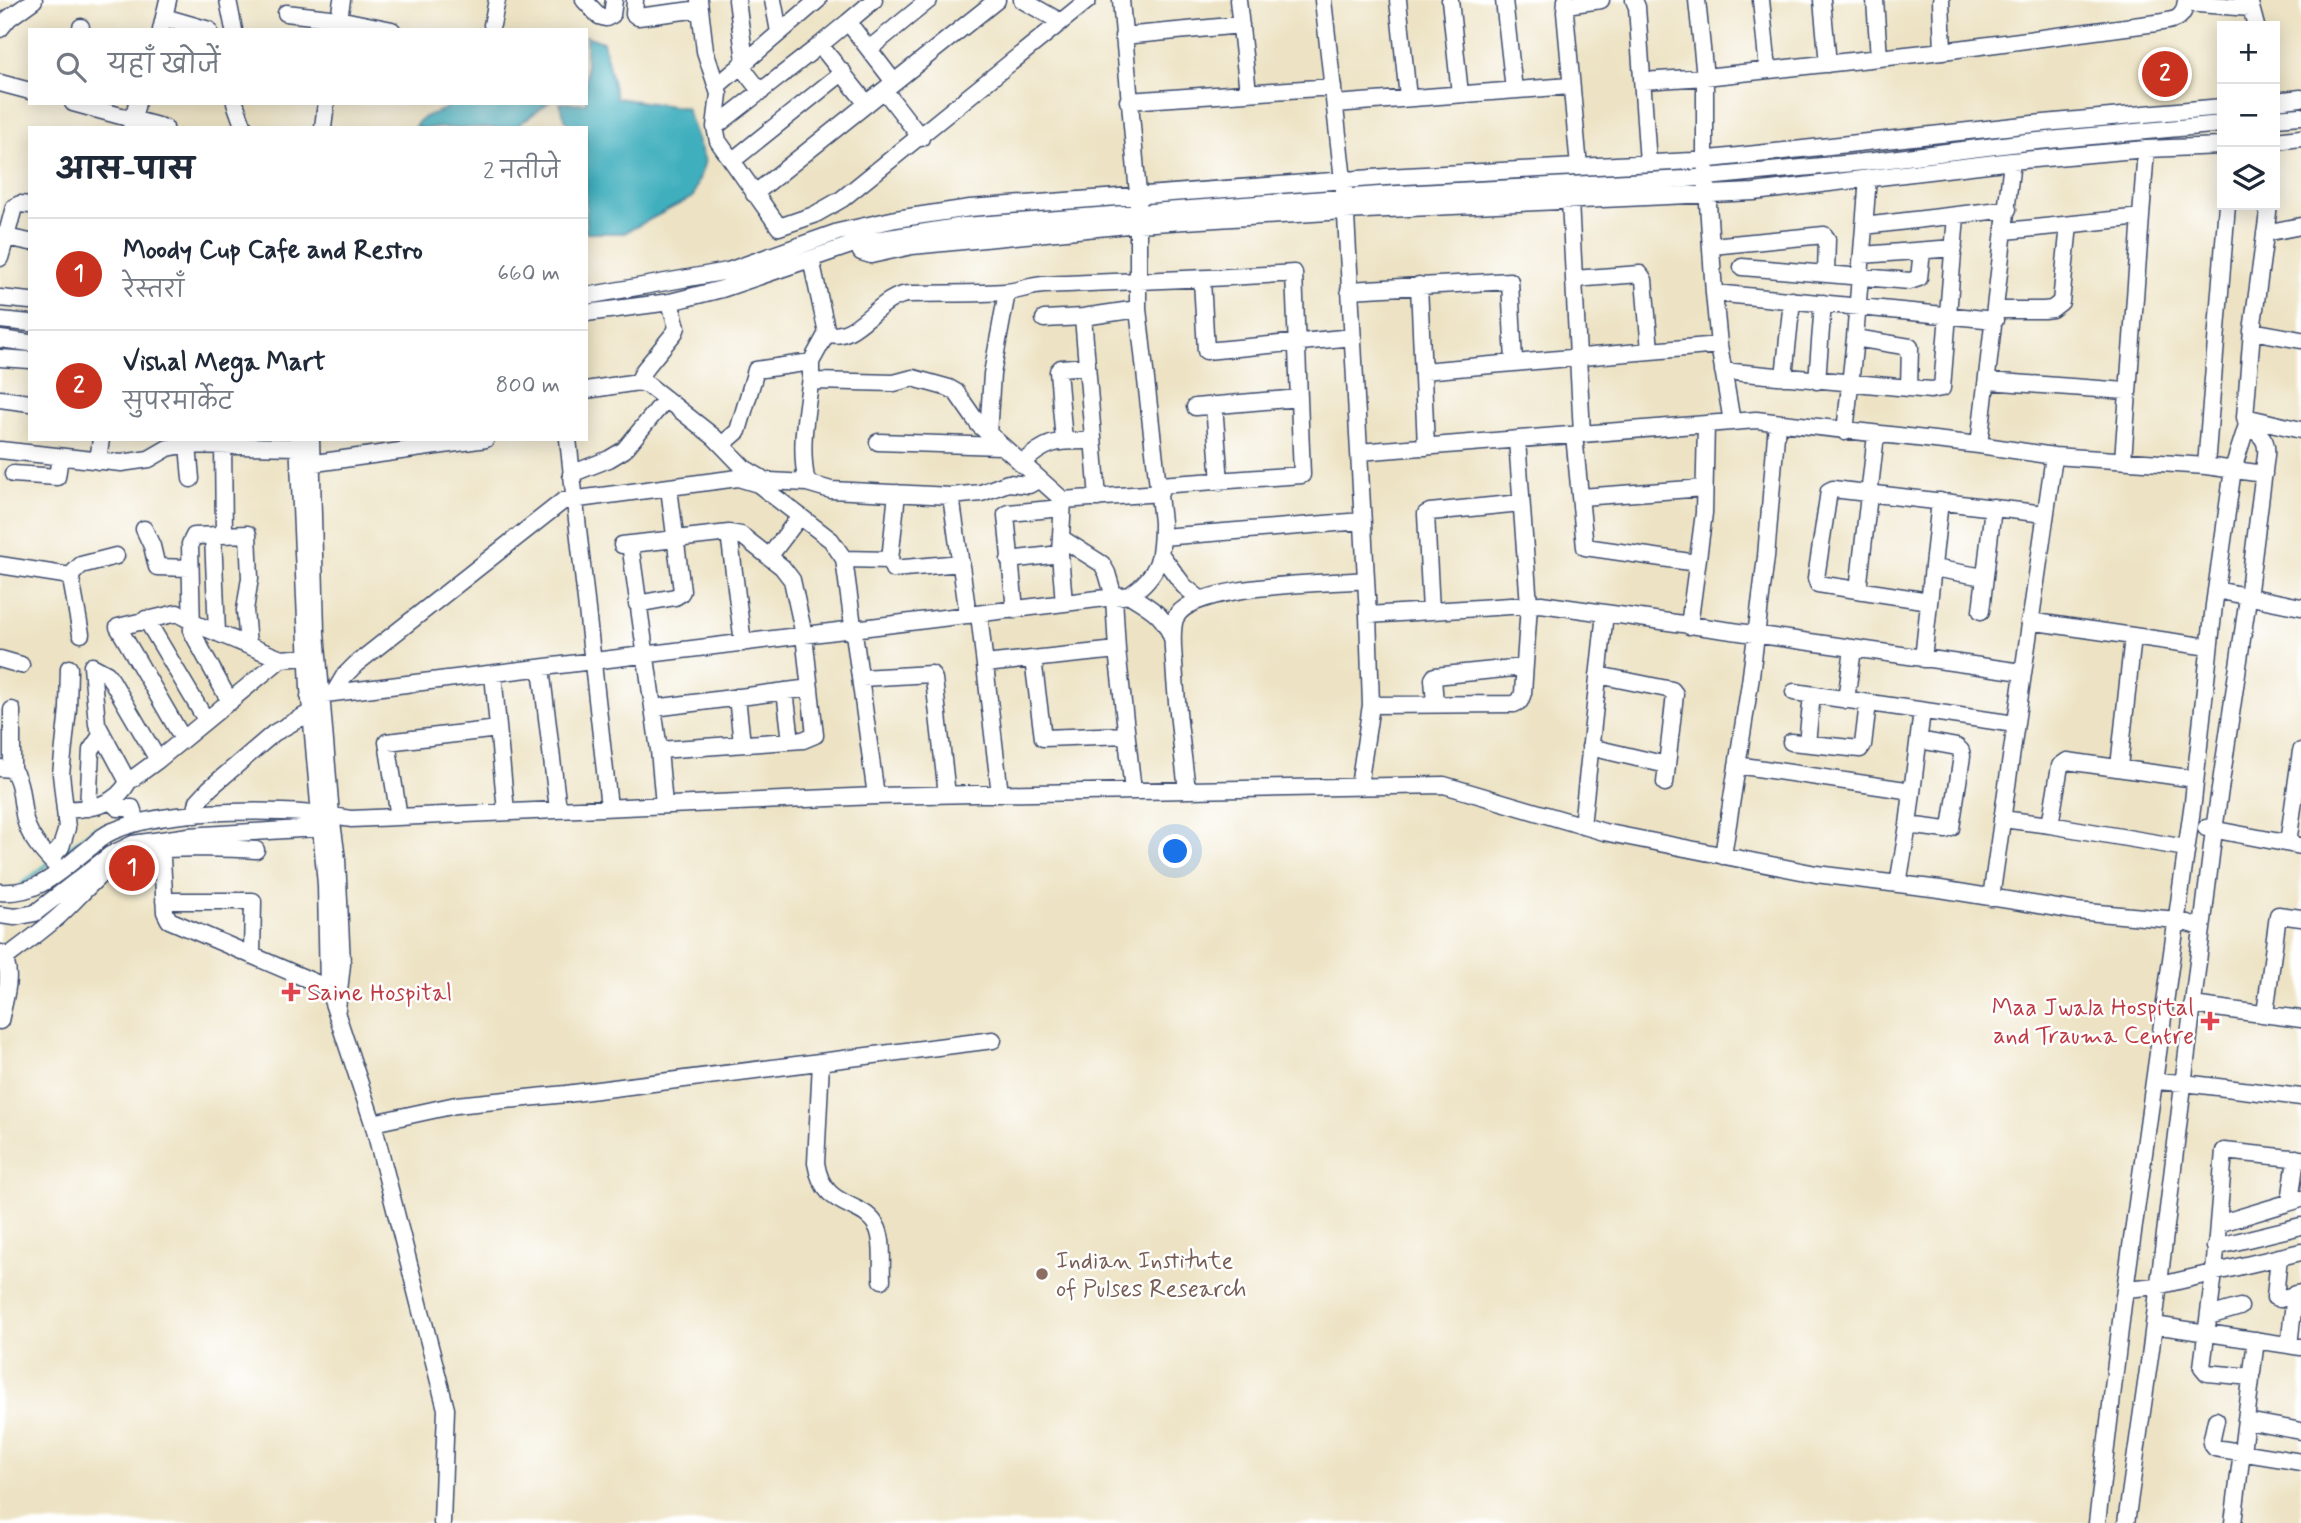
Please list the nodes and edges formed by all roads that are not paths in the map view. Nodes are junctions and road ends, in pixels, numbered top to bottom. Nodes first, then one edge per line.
1 (34, 0) edge
2 (168, 0) edge
3 (229, 0) edge
4 (342, 0) edge
5 (497, 0) edge
6 (584, 0) edge
7 (614, 0) edge
8 (635, 0) edge
9 (737, 0) edge
10 (773, 0) edge
11 (874, 0) edge
12 (929, 0) edge
13 (997, 0) edge
14 (1022, 0) edge
15 (1088, 0) edge
16 (1121, 0) edge
17 (1238, 0) edge
18 (1323, 0) edge
19 (1398, 0) edge
20 (1450, 0) edge
21 (1504, 0) edge
22 (1601, 0) edge
23 (1634, 0) edge
24 (1697, 0) edge
25 (1761, 0) edge
26 (1822, 0) edge
27 (1875, 0) edge
28 (1941, 0) edge
29 (812, 2) edge
30 (1566, 2) edge
31 (2186, 2) edge
32 (2250, 4) edge
33 (699, 5) edge
34 (286, 13) dead end
35 (2255, 21) edge
36 (848, 22) junction
37 (1061, 22) junction
38 (163, 23) edge
39 (337, 24) edge
40 (492, 25) dead end
41 (1241, 25) junction
42 (196, 28) edge
43 (234, 28) edge
44 (374, 28) edge
45 (0, 29) edge
46 (779, 32) junction
47 (1123, 36) junction
48 (821, 45) junction
49 (869, 49) junction
50 (1943, 51) junction
51 (1879, 58) junction
52 (743, 63) junction
53 (1828, 64) junction
54 (1769, 70) junction
55 (843, 72) junction
56 (1705, 78) junction
57 (1643, 80) junction
58 (0, 83) edge
59 (717, 86) junction
60 (889, 86) junction
61 (1570, 86) junction
62 (1333, 87) junction
63 (28, 90) edge
64 (1514, 90) junction
65 (761, 92) junction
66 (1248, 92) junction
67 (1460, 94) junction
68 (1408, 98) junction
69 (2301, 98) edge
70 (2280, 100) edge
71 (1128, 101) junction
72 (867, 104) junction
73 (1335, 104) junction
74 (82, 105) edge
75 (137, 105) edge
76 (236, 105) edge
77 (326, 105) edge
78 (2217, 107) edge
79 (2301, 116) edge
80 (2280, 118) edge
81 (132, 124) edge
82 (2217, 124) edge
83 (243, 126) edge
84 (323, 126) edge
85 (715, 127) junction
86 (920, 138) junction
87 (2301, 138) edge
88 (2280, 140) edge
89 (2217, 146) edge
90 (2146, 149) junction
91 (1705, 159) junction
92 (732, 161) junction
93 (2012, 161) junction
94 (1648, 163) junction
95 (1579, 167) junction
96 (1707, 177) junction
97 (1868, 178) junction
98 (1343, 180) junction
99 (754, 194) junction
100 (1138, 194) junction
101 (1709, 195) junction
102 (1570, 201) junction
103 (1345, 204) junction
104 (28, 205) edge
105 (2008, 209) junction
106 (2227, 210) edge
107 (2268, 210) edge
108 (1956, 216) junction
109 (2141, 217) junction
110 (1137, 218) junction
111 (2068, 225) junction
112 (1864, 226) junction
113 (2301, 226) edge
114 (779, 227) junction
115 (2006, 231) junction
116 (2265, 233) junction
117 (3, 236) edge
118 (28, 242) edge
119 (1741, 243) junction
120 (1712, 246) junction
121 (793, 247) junction
122 (1954, 248) junction
123 (1922, 251) junction
124 (1862, 255) junction
125 (0, 258) edge
126 (811, 258) junction
127 (1742, 267) junction
128 (1826, 273) junction
129 (1860, 276) junction
130 (1574, 279) junction
131 (1202, 280) junction
132 (1138, 283) junction
133 (1419, 285) junction
134 (1349, 290) junction
135 (1007, 292) junction
136 (1714, 293) junction
137 (588, 296) edge
138 (1743, 296) junction
139 (0, 298) edge
140 (1792, 300) junction
141 (28, 301) edge
142 (670, 302) junction
143 (1823, 303) junction
144 (1858, 307) junction
145 (1138, 309) junction
146 (588, 313) edge
147 (1949, 315) junction
148 (1995, 315) junction
149 (1083, 317) junction
150 (1044, 319) dead end
151 (0, 320) edge
152 (28, 323) edge
153 (2252, 331) junction
154 (827, 334) junction
155 (1353, 337) junction
156 (1855, 338) junction
157 (0, 339) edge
158 (2301, 340) edge
159 (28, 342) edge
160 (1297, 343) junction
161 (1719, 345) junction
162 (1650, 350) junction
163 (1578, 356) junction
164 (0, 358) edge
165 (28, 360) edge
166 (1514, 362) junction
167 (1087, 366) junction
168 (811, 370) junction
169 (1423, 371) junction
170 (1723, 372) junction
171 (1784, 377) junction
172 (1817, 381) junction
173 (638, 382) junction
174 (1987, 382) junction
175 (1850, 384) junction
176 (1909, 388) junction
177 (588, 390) edge
178 (2126, 391) junction
179 (666, 398) junction
180 (1299, 398) junction
181 (0, 399) edge
182 (28, 403) edge
183 (1214, 405) junction
184 (1195, 407) dead end
185 (2246, 421) junction
186 (1732, 422) junction
187 (1777, 423) junction
188 (1706, 424) junction
189 (2301, 430) edge
190 (1845, 432) junction
191 (988, 434) junction
192 (1578, 435) junction
193 (1876, 435) junction
194 (1517, 440) junction
195 (101, 441) edge
196 (455, 441) edge
197 (568, 441) edge
198 (1064, 441) junction
199 (1093, 441) junction
200 (302, 442) edge
201 (878, 442) dead end
202 (223, 444) junction
203 (408, 444) edge
204 (1979, 444) junction
205 (188, 445) junction
206 (722, 445) junction
207 (1001, 446) junction
208 (1426, 447) junction
209 (154, 448) edge
210 (0, 450) edge
211 (1359, 452) junction
212 (2054, 456) junction
213 (60, 457) junction
214 (2123, 460) junction
215 (98, 461) junction
216 (1021, 464) junction
217 (305, 465) junction
218 (2206, 466) junction
219 (2233, 469) junction
220 (13, 474) dead end
221 (571, 474) junction
222 (2264, 474) junction
223 (191, 479) dead end
224 (1038, 480) junction
225 (762, 482) junction
226 (1220, 482) junction
227 (807, 483) junction
228 (669, 488) junction
229 (1704, 488) junction
230 (1160, 489) junction
231 (897, 493) junction
232 (1870, 493) junction
233 (951, 496) junction
234 (1581, 497) junction
235 (573, 498) junction
236 (1098, 498) junction
237 (1940, 501) junction
238 (1521, 503) junction
239 (1062, 504) junction
240 (1993, 507) junction
241 (2045, 514) junction
242 (800, 516) junction
243 (1362, 521) junction
244 (144, 529) dead end
245 (729, 533) junction
246 (219, 534) junction
247 (1162, 537) junction
248 (676, 539) junction
249 (1060, 546) junction
250 (1161, 555) junction
251 (116, 556) dead end
252 (769, 557) junction
253 (844, 559) junction
254 (890, 560) junction
255 (1009, 560) junction
256 (961, 563) junction
257 (1697, 563) junction
258 (0, 565) edge
259 (190, 568) junction
260 (1933, 568) junction
261 (68, 577) junction
262 (1984, 577) junction
263 (1364, 580) junction
264 (1858, 590) junction
265 (2216, 590) junction
266 (1122, 596) junction
267 (2248, 598) junction
268 (1200, 599) junction
269 (1929, 601) junction
270 (1064, 603) junction
271 (637, 604) junction
272 (1529, 605) junction
273 (2301, 607) edge
274 (1014, 610) junction
275 (1431, 611) junction
276 (1981, 611) dead end
277 (1605, 613) junction
278 (974, 615) junction
279 (1368, 615) junction
280 (146, 618) junction
281 (2028, 621) junction
282 (192, 622) junction
283 (1689, 626) junction
284 (853, 629) junction
285 (217, 633) junction
286 (80, 634) dead end
287 (804, 635) junction
288 (1756, 635) junction
289 (2133, 636) junction
290 (1173, 640) junction
291 (743, 643) junction
292 (248, 645) junction
293 (2209, 647) junction
294 (1853, 649) junction
295 (1117, 650) junction
296 (644, 654) junction
297 (307, 657) junction
298 (0, 659) edge
299 (281, 659) junction
300 (1033, 659) junction
301 (1923, 659) junction
302 (593, 662) junction
303 (985, 664) junction
304 (21, 665) dead end
305 (1523, 667) junction
306 (69, 668) dead end
307 (541, 668) junction
308 (2022, 672) junction
309 (493, 674) junction
310 (1598, 675) junction
311 (861, 678) junction
312 (810, 688) junction
313 (785, 691) junction
314 (1794, 692) dead end
315 (1812, 695) junction
316 (737, 697) junction
317 (319, 699) junction
318 (1846, 700) junction
319 (230, 702) junction
320 (1868, 703) junction
321 (1435, 704) junction
322 (1371, 705) junction
323 (654, 708) junction
324 (12, 710) dead end
325 (1923, 712) junction
326 (206, 720) junction
327 (2015, 724) junction
328 (498, 729) junction
329 (102, 734) junction
330 (1126, 735) junction
331 (183, 739) junction
332 (1919, 740) junction
333 (791, 741) junction
334 (742, 744) junction
335 (1590, 747) junction
336 (659, 750) junction
337 (2301, 751) edge
338 (158, 760) junction
339 (1667, 765) junction
340 (1737, 765) junction
341 (2119, 767) junction
342 (6, 769) edge
343 (2195, 779) junction
344 (2299, 779) edge
345 (128, 782) junction
346 (1665, 783) dead end
347 (1359, 786) junction
348 (1188, 790) junction
349 (1133, 791) junction
350 (1912, 791) junction
351 (1000, 794) junction
352 (947, 795) junction
353 (876, 796) junction
354 (110, 801) junction
355 (664, 805) junction
356 (609, 807) junction
357 (88, 808) junction
358 (558, 809) junction
359 (65, 810) junction
360 (506, 811) junction
361 (195, 815) junction
362 (399, 817) junction
363 (2002, 820) junction
364 (326, 821) junction
365 (137, 823) junction
366 (1909, 825) junction
367 (2050, 825) junction
368 (1582, 826) junction
369 (2189, 826) junction
370 (2214, 830) junction
371 (161, 845) junction
372 (2294, 845) edge
373 (2186, 848) junction
374 (256, 850) dead end
375 (1723, 856) junction
376 (55, 865) junction
377 (1898, 884) junction
378 (0, 892) edge
379 (1991, 898) junction
380 (164, 901) junction
381 (0, 915) edge
382 (2301, 918) edge
383 (2177, 920) junction
384 (0, 921) edge
385 (2202, 927) junction
386 (41, 931) junction
387 (253, 955) junction
388 (2, 957) edge
389 (328, 988) junction
390 (2192, 1005) junction
391 (336, 1011) junction
392 (2265, 1014) junction
393 (2301, 1019) edge
394 (0, 1021) edge
395 (993, 1041) dead end
396 (821, 1062) junction
397 (2155, 1081) junction
398 (2185, 1083) junction
399 (2301, 1097) edge
400 (373, 1123) junction
401 (2299, 1159) edge
402 (2296, 1201) edge
403 (2218, 1224) junction
404 (2301, 1226) edge
405 (2215, 1247) junction
406 (2301, 1252) edge
407 (2279, 1257) junction
408 (2214, 1273) junction
409 (882, 1280) dead end
410 (2157, 1286) junction
411 (2126, 1289) junction
412 (2298, 1294) edge
413 (2241, 1307) dead end
414 (2209, 1316) junction
415 (2154, 1325) junction
416 (2207, 1333) junction
417 (2256, 1340) junction
418 (2295, 1346) edge
419 (2252, 1377) junction
420 (2216, 1420) dead end
421 (2247, 1421) junction
422 (2301, 1431) edge
423 (2242, 1452) junction
424 (2301, 1462) edge
425 (442, 1523) edge
426 (2097, 1523) edge
427 (2126, 1523) edge
428 (2233, 1523) edge

1 - 45 street
2 - 38 street
3 - 43 street
4 - 39 street
5 - 40 street
6 - 7 street
8 - 33 street
9 - 52 street
10 - 46 street
11 - 36 street
12 - 49 street
13 - 60 street
14 - 37 street
15 - 37 street
16 - 47 street
17 - 41 street
18 - 62 street
19 - 68 street
20 - 67 street
21 - 64 street
22 - 30 street
23 - 57 street
24 - 56 street
25 - 54 street
26 - 53 street
27 - 51 street
28 - 50 street
29 - 46 street
30 - 61 street
31 - 32 street
31 - 50 street
32 - 35 street
33 - 59 street
34 - 39 street
36 - 48 street
36 - 49 street
37 - 86 street
38 - 42 street
39 - 44 street
41 - 47 street
41 - 66 street
46 - 52 street
47 - 71 street
48 - 55 street
48 - 65 street
49 - 60 street
50 - 51 street
51 - 53 street
52 - 59 street
52 - 65 street
53 - 54 street
54 - 56 street
55 - 72 street
55 - 92 street
56 - 57 street
56 - 91 street
57 - 94 street
58 - 63 street
59 - 85 street
60 - 72 street
60 - 86 street
61 - 64 street
61 - 95 street
62 - 66 street
62 - 73 street
64 - 67 street
65 - 85 street
66 - 71 street
67 - 68 street
68 - 73 street
69 - 70 street
71 - 100 street
72 - 99 street
73 - 98 street
74 - 81 street
75 - 81 street
76 - 83 street
77 - 84 street
78 - 91 street
79 - 80 street
82 - 96 street
85 - 92 street
86 - 114 street
87 - 88 street
89 - 90 street
90 - 93 street
90 - 109 street
91 - 94 street
91 - 96 street
92 - 99 street
93 - 97 street
93 - 105 street
94 - 95 street
95 - 98 street
96 - 101 street
96 - 103 street
97 - 101 street
97 - 112 street
98 - 100 street
98 - 103 street
99 - 114 street
100 - 110 street
100 - 121 street
101 - 102 street
101 - 120 street
102 - 103 street
102 - 130 street
103 - 110 street
103 - 134 street
104 - 117 street
105 - 108 street
105 - 115 street
106 - 218 street
107 - 116 street
108 - 112 street
108 - 122 street
109 - 111 street
109 - 178 street
110 - 126 street
110 - 132 street
111 - 115 street
111 - 148 street
112 - 124 street
113 - 116 street
114 - 121 street
115 - 148 street
116 - 153 street
117 - 118 street
117 - 125 street
119 - 120 street
119 - 127 street
119 - 128 street
120 - 136 street
121 - 137 street
122 - 123 street
122 - 147 street
123 - 124 street
123 - 129 street
124 - 129 street
126 - 142 street
126 - 154 street
127 - 128 street
127 - 138 street
128 - 129 street
129 - 144 street
130 - 162 street
130 - 163 street
131 - 132 street
131 - 160 street
131 - 160 street
132 - 135 street
132 - 145 street
133 - 134 street
133 - 166 street
133 - 169 street
134 - 155 street
135 - 154 street
135 - 191 street
136 - 138 street
136 - 161 street
138 - 140 street
139 - 141 street
140 - 143 street
140 - 171 street
142 - 146 street
142 - 173 street
143 - 144 street
143 - 172 street
144 - 147 street
144 - 156 street
145 - 149 street
145 - 230 street
147 - 148 street
147 - 176 street
148 - 174 street
149 - 150 street
149 - 167 street
151 - 152 street
153 - 158 street
153 - 185 street
154 - 168 street
155 - 160 street
155 - 211 street
156 - 175 street
156 - 176 street
157 - 159 street
160 - 180 street
161 - 162 street
161 - 170 street
162 - 163 street
163 - 166 street
163 - 192 street
164 - 165 street
166 - 169 street
167 - 198 street
167 - 199 street
168 - 191 street
168 - 206 street
168 - 227 street
169 - 208 street
170 - 171 street
170 - 186 street
171 - 172 street
172 - 175 street
173 - 177 street
173 - 179 street
174 - 178 street
174 - 204 street
175 - 176 street
175 - 190 street
178 - 214 street
179 - 206 street
179 - 221 street
180 - 183 street
180 - 226 street
181 - 182 street
183 - 184 street
183 - 226 street
185 - 189 street
185 - 219 street
185 - 222 street
186 - 187 street
186 - 188 street
187 - 190 street
187 - 288 street
188 - 192 street
188 - 229 street
190 - 193 street
191 - 207 street
192 - 194 street
192 - 234 street
193 - 204 street
193 - 232 street
194 - 208 street
194 - 238 street
195 - 215 street
196 - 203 street
197 - 221 street
198 - 199 street
198 - 216 street
199 - 236 street
200 - 202 street
200 - 217 street
201 - 207 street
202 - 205 street
202 - 246 street
203 - 217 street
204 - 212 street
205 - 209 street
205 - 223 street
206 - 225 street
207 - 216 street
208 - 211 street
209 - 215 street
210 - 213 street
211 - 243 street
212 - 214 street
212 - 241 street
213 - 215 street
213 - 220 street
214 - 218 street
216 - 224 street
217 - 297 street
217 - 317 street
218 - 219 street
219 - 222 street
219 - 265 street
221 - 235 street
222 - 267 street
224 - 233 street
224 - 239 street
225 - 227 street
225 - 228 street
225 - 242 street
226 - 230 street
227 - 231 street
228 - 235 street
228 - 248 street
229 - 234 street
229 - 257 street
230 - 236 street
230 - 247 street
231 - 233 street
231 - 254 street
232 - 237 street
232 - 264 street
232 - 264 street
233 - 256 street
234 - 257 street
235 - 302 street
235 - 317 street
236 - 239 street
237 - 240 street
237 - 260 street
238 - 272 street
238 - 275 street
239 - 249 street
239 - 255 street
240 - 241 street
240 - 262 street
241 - 281 street
242 - 252 street
242 - 253 street
243 - 247 street
243 - 263 street
244 - 259 street
245 - 248 street
245 - 252 street
245 - 291 street
246 - 259 street
246 - 285 street
246 - 292 street
247 - 250 street
248 - 271 street
248 - 271 street
249 - 255 street
249 - 266 street
249 - 270 street
250 - 266 street
250 - 268 street
251 - 261 street
252 - 287 street
253 - 254 street
253 - 284 street
254 - 256 street
255 - 274 street
256 - 278 street
257 - 283 street
258 - 261 street
259 - 282 street
260 - 262 street
260 - 269 street
261 - 286 street
262 - 276 street
263 - 268 street
263 - 279 street
264 - 269 street
265 - 267 street
265 - 293 street
266 - 270 street
266 - 290 street
266 - 295 street
267 - 273 street
267 - 370 street
268 - 290 street
269 - 301 street
270 - 274 street
271 - 296 street
272 - 275 street
272 - 277 street
272 - 305 street
274 - 278 street
275 - 279 street
277 - 283 street
277 - 310 street
278 - 284 street
278 - 303 street
279 - 322 street
280 - 282 street
280 - 326 street
280 - 331 street
281 - 289 street
281 - 308 street
282 - 285 street
282 - 319 street
283 - 288 street
284 - 287 street
284 - 311 street
285 - 292 street
287 - 291 street
287 - 312 street
288 - 294 street
288 - 340 street
289 - 293 street
289 - 341 street
290 - 348 street
291 - 296 street
292 - 299 street
293 - 343 street
294 - 301 street
294 - 318 street
295 - 300 street
295 - 330 street
296 - 302 street
296 - 323 street
297 - 299 street
297 - 317 street
298 - 304 street
299 - 319 street
300 - 303 street
300 - 330 street
301 - 308 street
302 - 307 street
302 - 356 street
303 - 351 street
305 - 321 street
305 - 321 street
306 - 359 street
307 - 309 street
307 - 358 street
308 - 327 street
309 - 317 street
309 - 328 street
310 - 335 street
310 - 339 street
311 - 352 street
311 - 353 street
312 - 313 street
312 - 333 street
313 - 316 street
313 - 333 street
314 - 315 street
315 - 318 street
315 - 320 street
316 - 323 street
316 - 334 street
317 - 361 street
317 - 364 street
318 - 320 street
319 - 326 street
320 - 325 street
321 - 322 street
322 - 347 street
323 - 336 street
324 - 342 street
325 - 327 street
325 - 332 street
326 - 331 street
327 - 363 street
328 - 360 street
328 - 362 street
329 - 338 street
329 - 345 street
329 - 357 street
330 - 349 street
331 - 338 street
332 - 350 street
332 - 366 street
333 - 334 street
334 - 336 street
335 - 339 street
335 - 368 street
336 - 355 street
337 - 344 street
338 - 345 street
339 - 346 street
340 - 350 street
340 - 375 street
341 - 343 street
341 - 367 street
342 - 376 street
343 - 369 street
344 - 372 street
345 - 354 street
347 - 348 street
347 - 368 street
348 - 349 street
349 - 351 street
350 - 366 street
351 - 352 street
352 - 353 street
353 - 355 street
354 - 357 street
354 - 365 street
355 - 356 street
356 - 358 street
357 - 359 street
358 - 360 street
359 - 376 street
360 - 362 street
361 - 364 street
361 - 365 street
362 - 364 street
363 - 367 street
363 - 379 street
364 - 371 street
364 - 389 street
364 - 391 street
365 - 376 street
366 - 377 street
367 - 373 street
368 - 375 street
369 - 370 street
369 - 373 street
370 - 372 street
370 - 385 street
371 - 374 street
371 - 380 street
371 - 381 street
371 - 386 street
373 - 383 street
375 - 377 street
376 - 378 street
377 - 379 street
379 - 383 street
380 - 387 street
380 - 387 street
382 - 392 street
383 - 385 street
383 - 397 street
384 - 386 street
385 - 390 street
386 - 388 street
387 - 389 street
388 - 394 street
389 - 391 street
390 - 392 street
390 - 398 street
391 - 400 street
392 - 393 street
395 - 396 street
396 - 400 street
396 - 409 street
397 - 398 street
397 - 411 street
398 - 399 street
398 - 410 street
400 - 425 street
401 - 402 street
401 - 403 street
402 - 403 street
403 - 405 street
404 - 405 street
405 - 408 street
406 - 407 street
407 - 408 street
407 - 412 street
408 - 410 street
408 - 414 street
410 - 411 street
410 - 415 street
411 - 426 street
412 - 418 street
413 - 414 street
414 - 416 street
415 - 416 street
415 - 427 street
416 - 417 street
416 - 419 street
417 - 418 street
417 - 419 street
419 - 421 street
420 - 423 street
421 - 422 street
421 - 423 street
423 - 424 street
423 - 428 street

